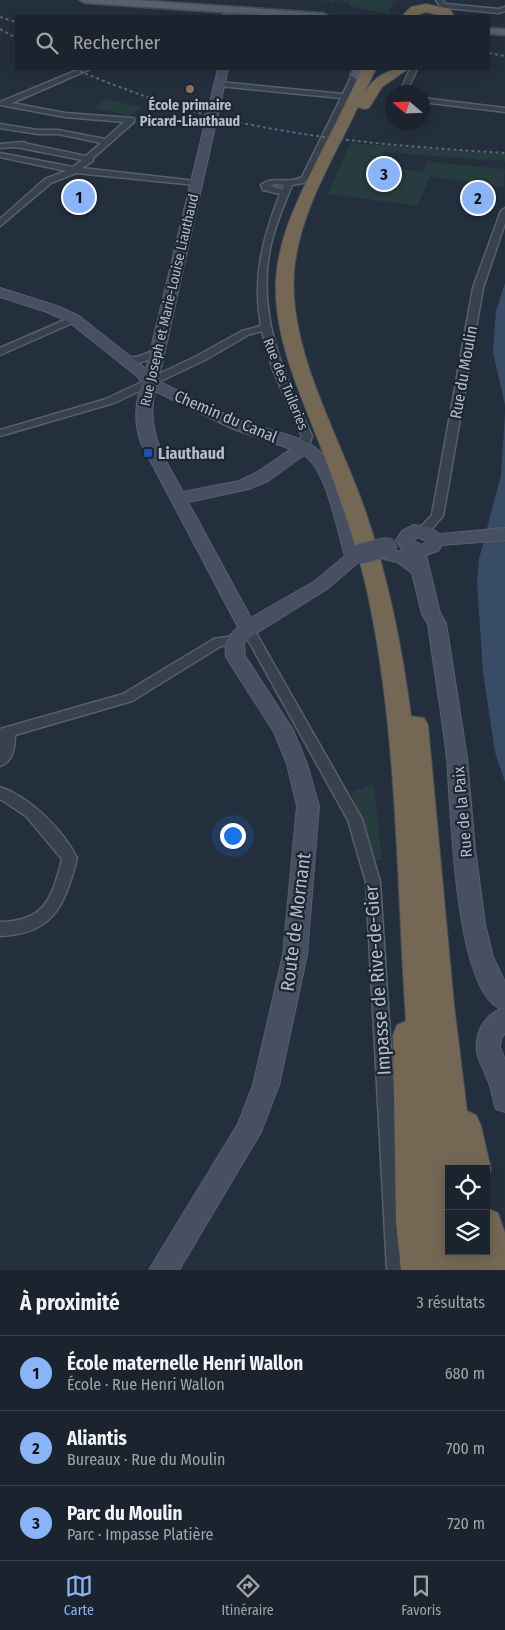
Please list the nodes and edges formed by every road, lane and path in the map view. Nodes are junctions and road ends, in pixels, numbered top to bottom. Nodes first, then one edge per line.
1 (85, 0) edge
2 (410, 0) edge
3 (430, 0) edge
4 (439, 0) edge
5 (505, 9) edge
6 (295, 10) edge
7 (235, 14) edge
8 (401, 14) edge
9 (252, 15) edge
10 (318, 15) edge
11 (329, 15) edge
12 (452, 15) edge
13 (452, 15) edge
14 (490, 32) edge
15 (505, 33) edge
16 (84, 70) edge
17 (223, 70) edge
18 (377, 70) edge
19 (399, 70) edge
20 (413, 70) edge
21 (362, 71) edge
22 (219, 84) junction
23 (406, 85) edge
24 (345, 96) junction
25 (430, 101) edge
26 (2, 105) edge
27 (505, 110) edge
28 (347, 125) junction
29 (0, 126) edge
30 (38, 132) junction
31 (108, 142) junction
32 (18, 145) junction
33 (0, 146) edge
34 (0, 155) edge
35 (90, 159) junction
36 (75, 170) junction
37 (196, 183) junction
38 (505, 211) edge
39 (0, 223) edge
40 (0, 292) edge
41 (74, 319) junction
42 (264, 328) junction
43 (0, 352) edge
44 (156, 353) junction
45 (123, 360) junction
46 (150, 383) junction
47 (0, 432) edge
48 (303, 448) junction
49 (177, 499) junction
50 (505, 534) edge
51 (414, 544) junction
52 (358, 556) junction
53 (421, 570) junction
54 (437, 623) junction
55 (241, 635) junction
56 (4, 733) edge
57 (0, 761) edge
58 (0, 793) edge
59 (0, 929) edge
60 (416, 938) junction
61 (439, 1005) junction
62 (502, 1010) edge
63 (499, 1070) edge
64 (505, 1100) edge
65 (457, 1165) edge
66 (473, 1165) edge
67 (490, 1243) edge
68 (470, 1255) edge
69 (163, 1270) edge
70 (396, 1270) edge
71 (419, 1270) edge
72 (450, 1270) edge
73 (472, 1270) edge
74 (496, 1270) edge

1 - 7 main road
2 - 8 highway
3 - 13 highway
4 - 5 street
6 - 7 main road
6 - 10 main road
6 - 11 main road
7 - 9 main road
8 - 12 highway
14 - 15 main road
16 - 26 street
17 - 22 main road, Rue Joseph et Marie-Louise Liauthaud
18 - 28 highway
19 - 28 highway
20 - 23 street
21 - 24 street, Rue des Tuileries
21 - 28 highway
22 - 24 street
22 - 37 main road, Rue Joseph et Marie-Louise Liauthaud
24 - 42 street, Rue des Tuileries
25 - 27 street
26 - 31 street
28 - 60 highway
28 - 61 highway
29 - 30 street
30 - 31 street
30 - 32 street
31 - 35 street
32 - 33 street
32 - 35 street
34 - 36 street
35 - 36 street
36 - 37 street
36 - 39 street
37 - 44 main road, Rue Joseph et Marie-Louise Liauthaud
38 - 51 street, Rue du Moulin
40 - 41 main road
41 - 43 street
41 - 45 main road
42 - 46 street
42 - 48 street, Rue des Tuileries
44 - 45 street
44 - 46 main road, Rue Joseph et Marie-Louise Liauthaud
45 - 46 main road
46 - 47 street
46 - 48 main road, Chemin du Canal
46 - 49 main road, Rue Joseph et Marie-Louise Liauthaud
48 - 49 main road
48 - 52 main road, Rue des Tuileries
49 - 55 main road, Rue Joseph et Marie-Louise Liauthaud
50 - 51 main road
51 - 52 main road
51 - 53 main road, Rue de la Paix
51 - 53 main road
51 - 54 main road, Rue de la Paix
52 - 55 main road
53 - 54 main road, Rue de la Paix
54 - 62 main road, Rue de la Paix
55 - 56 street
55 - 69 main road, Route de Mornant
55 - 70 street, Impasse de Rive-de-Gier
56 - 57 street
58 - 59 street
60 - 71 highway
60 - 72 highway
61 - 65 highway
61 - 66 highway
62 - 63 main road
63 - 64 main road
67 - 74 highway
68 - 73 highway

